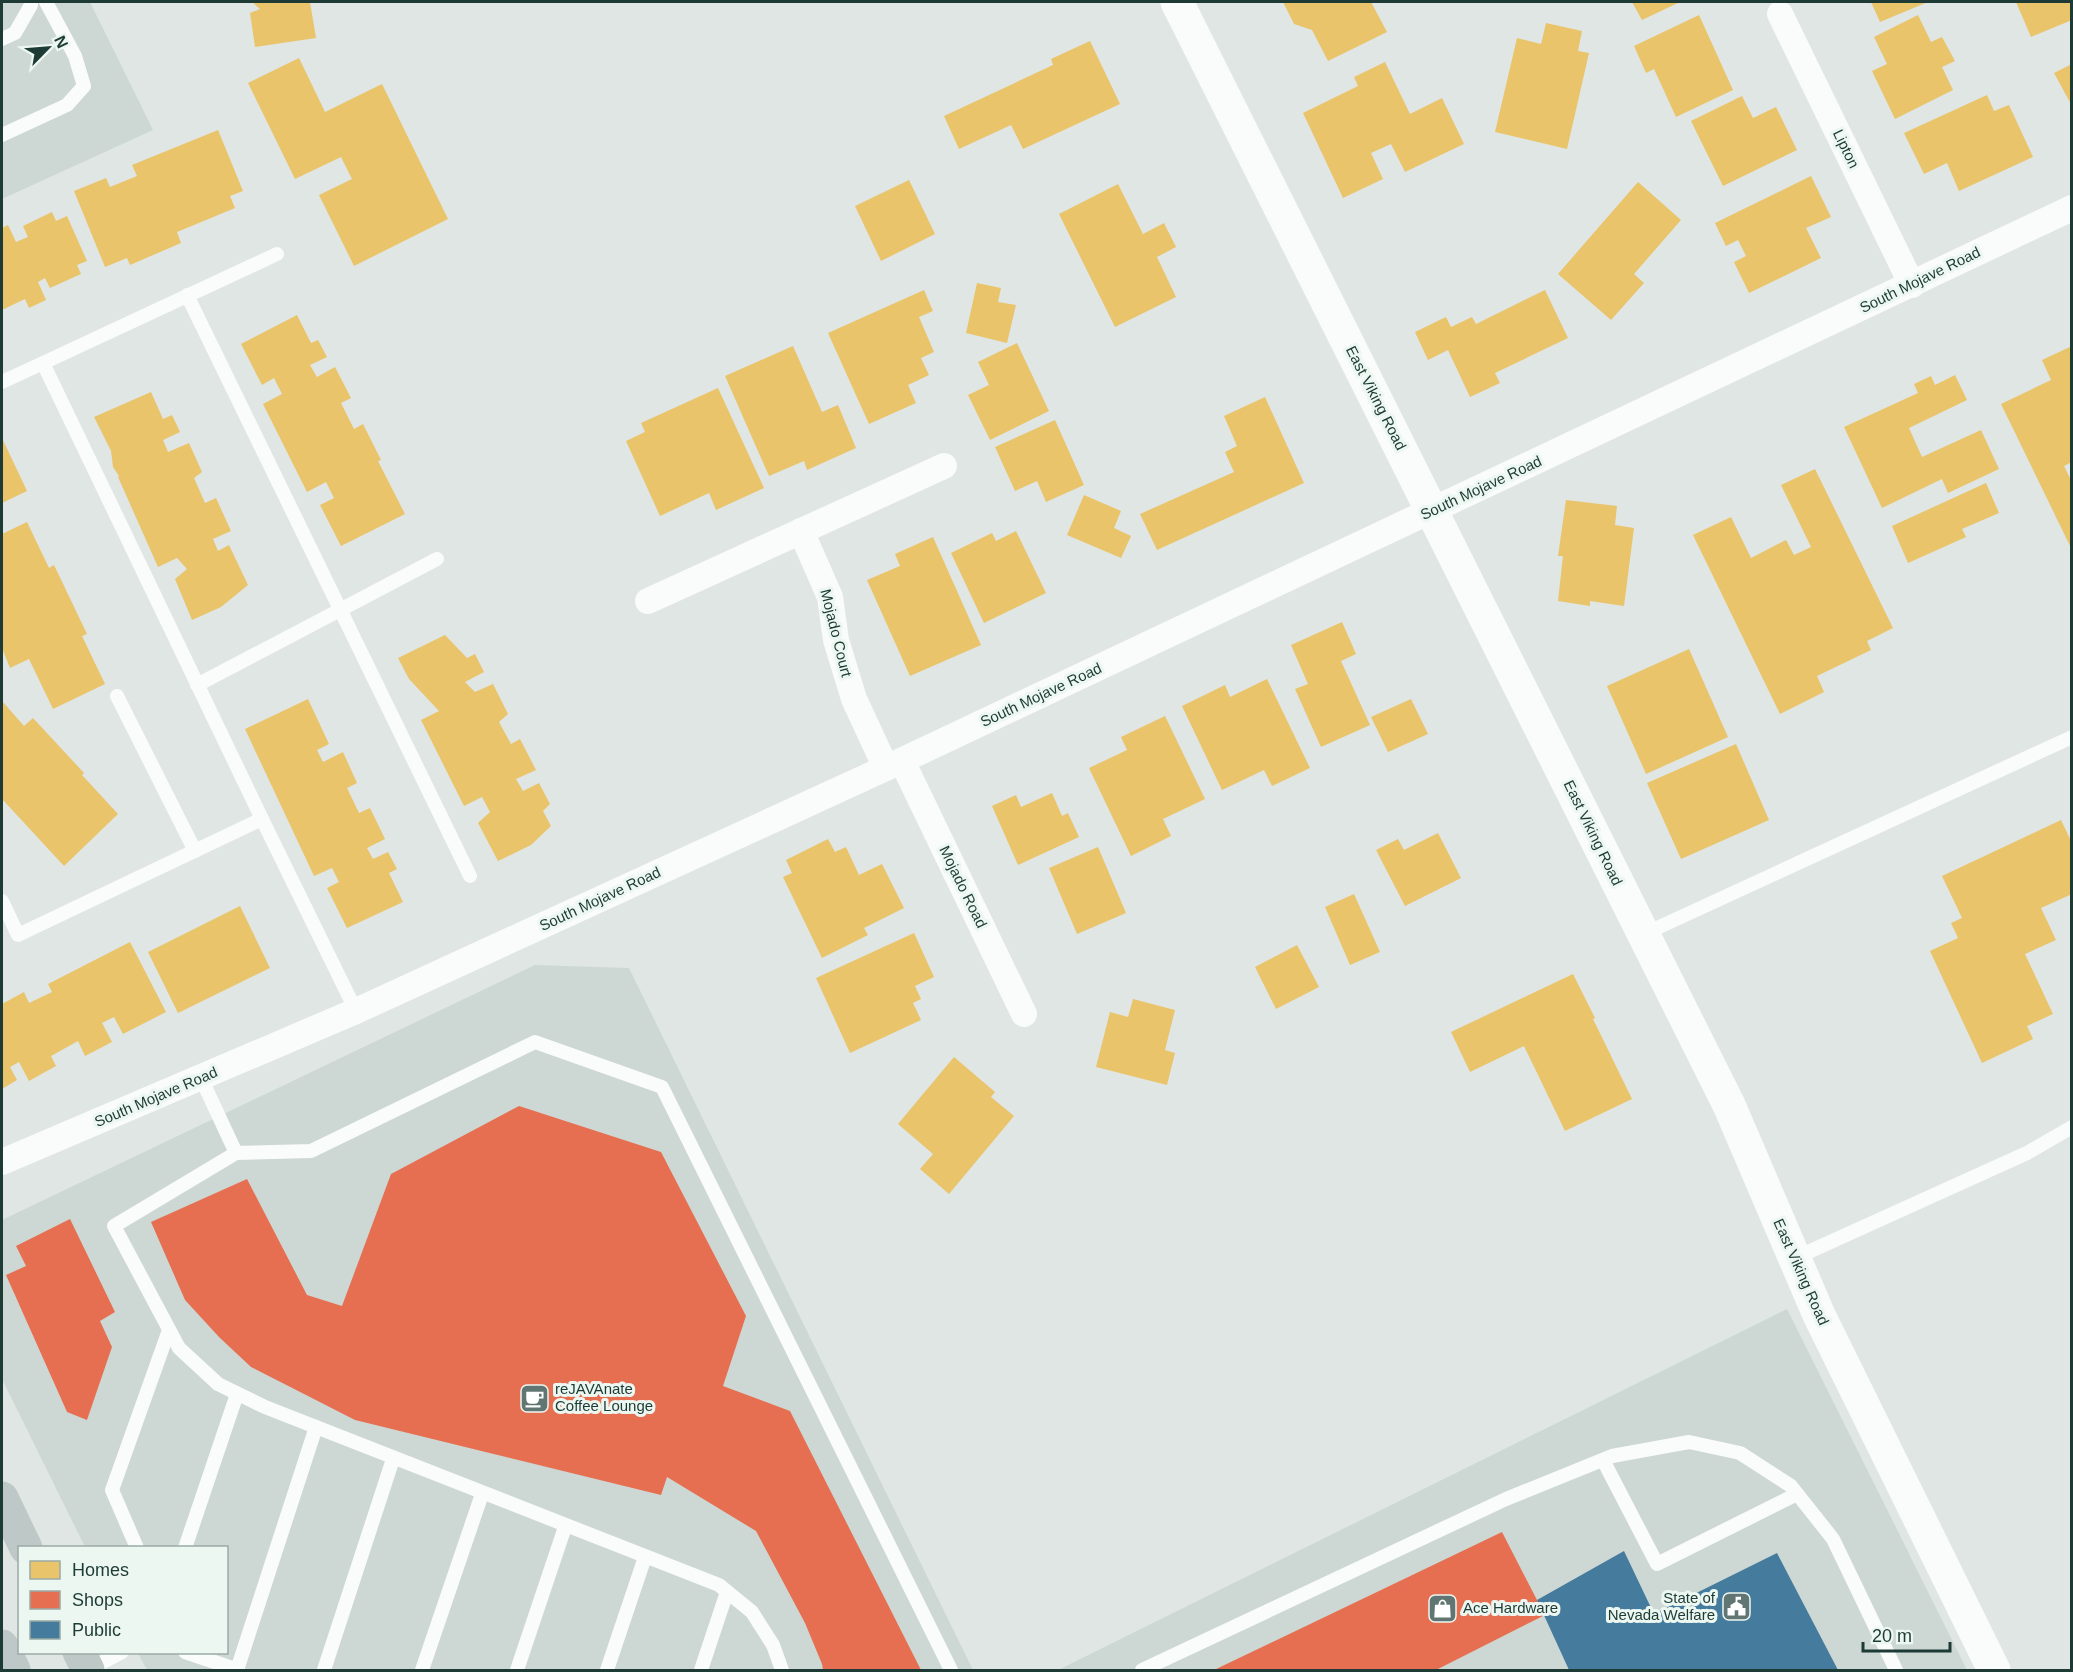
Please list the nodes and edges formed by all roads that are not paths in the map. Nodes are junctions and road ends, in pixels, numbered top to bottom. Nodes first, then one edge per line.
1 (31, 2) edge
2 (46, 2) edge
3 (1177, 2) edge
4 (1780, 14) dead end
5 (2, 39) edge
6 (2, 135) edge
7 (2072, 208) edge
8 (277, 254) dead end
9 (1912, 285) junction
10 (187, 296) junction
11 (44, 363) junction
12 (2, 382) edge
13 (944, 466) dead end
14 (1432, 511) junction
15 (801, 531) junction
16 (437, 560) dead end
17 (648, 601) dead end
18 (341, 611) junction
19 (197, 685) junction
20 (117, 696) dead end
21 (2072, 737) edge
22 (894, 764) junction
23 (262, 819) junction
24 (195, 851) junction
25 (470, 876) dead end
26 (2, 901) edge
27 (1644, 934) junction
28 (356, 1011) junction
29 (1024, 1014) dead end
30 (201, 1078) junction
31 (2072, 1127) edge
32 (236, 1153) junction
33 (2, 1162) edge
34 (1795, 1258) junction
35 (169, 1330) junction
36 (237, 1394) junction
37 (315, 1427) junction
38 (393, 1459) junction
39 (1603, 1460) junction
40 (482, 1494) junction
41 (1797, 1494) junction
42 (2, 1498) edge
43 (565, 1527) junction
44 (25, 1546) edge
45 (136, 1546) edge
46 (186, 1546) edge
47 (645, 1557) junction
48 (727, 1592) junction
49 (2, 1646) edge
50 (119, 1654) edge
51 (188, 1654) edge
52 (85, 1664) edge
53 (237, 1670) edge
54 (14, 1671) edge
55 (324, 1671) edge
56 (422, 1671) edge
57 (517, 1671) edge
58 (607, 1671) edge
59 (701, 1671) edge
60 (782, 1671) edge
61 (951, 1671) edge
62 (1142, 1671) edge
63 (1896, 1671) edge
64 (1995, 1671) edge

1 - 5 lane
2 - 6 lane
3 - 14 street, East Viking Road
4 - 9 street, Lipton
7 - 9 street, South Mojave Road
8 - 10 lane
9 - 14 street, South Mojave Road
10 - 11 lane
10 - 18 lane
11 - 12 lane
11 - 19 lane
13 - 15 street
14 - 22 street, South Mojave Road
14 - 27 street, East Viking Road
15 - 17 street
15 - 22 street, Mojado Court
16 - 18 lane
18 - 19 lane
18 - 25 lane
19 - 23 lane
20 - 24 lane
21 - 27 lane
22 - 28 street, South Mojave Road
22 - 29 street, Mojado Road
23 - 24 lane
23 - 28 lane
24 - 26 lane
27 - 34 street, East Viking Road
28 - 30 street, South Mojave Road
30 - 32 lane
30 - 33 street, South Mojave Road
31 - 34 lane
32 - 35 lane
32 - 61 lane
34 - 64 street, East Viking Road
35 - 36 lane
35 - 45 lane
36 - 37 lane
36 - 46 lane
37 - 38 lane
37 - 53 lane
38 - 40 lane
38 - 55 lane
39 - 41 lane
39 - 41 lane
39 - 62 lane
40 - 43 lane
40 - 56 lane
41 - 63 lane
42 - 44 main road
43 - 47 lane
43 - 57 lane
47 - 48 lane
47 - 58 lane
48 - 59 lane
48 - 60 lane
49 - 54 main road
50 - 52 lane
51 - 53 lane

